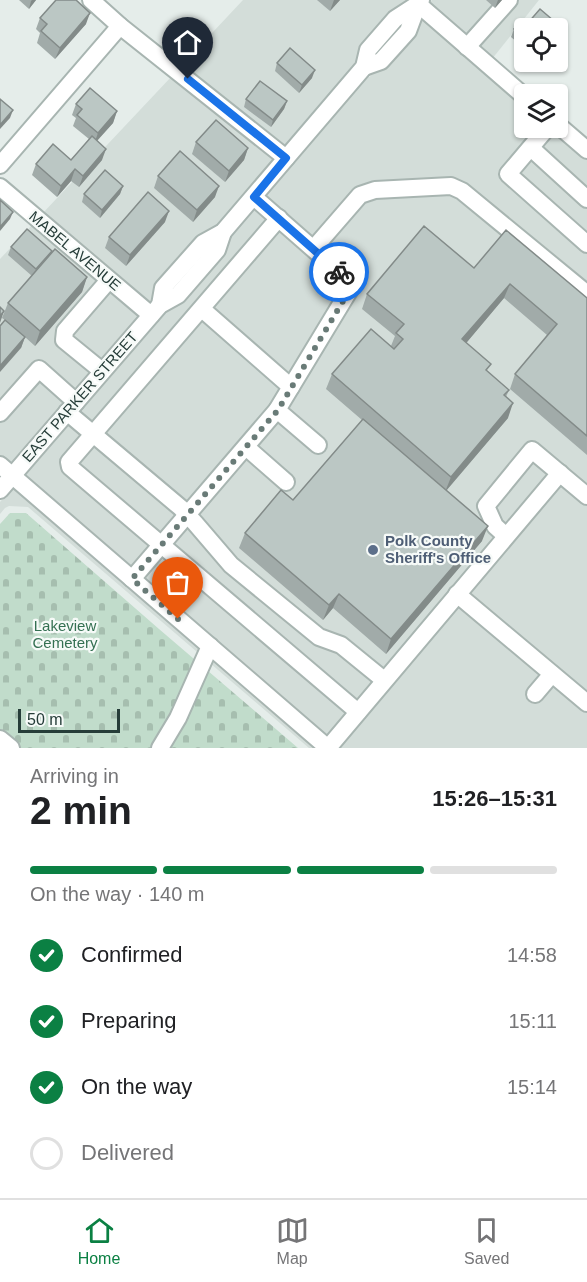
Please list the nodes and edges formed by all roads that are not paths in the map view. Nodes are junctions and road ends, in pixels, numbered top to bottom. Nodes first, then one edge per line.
1 (91, 0) edge
2 (509, 0) edge
3 (514, 0) edge
4 (420, 2) edge
5 (120, 26) junction
6 (467, 47) junction
7 (514, 88) edge
8 (568, 134) edge
9 (540, 138) edge
10 (531, 148) junction
11 (587, 150) edge
12 (286, 158) junction
13 (0, 165) edge
14 (0, 188) edge
15 (254, 197) junction
16 (587, 199) edge
17 (279, 218) junction
18 (587, 244) edge
19 (314, 249) junction
20 (110, 280) junction
21 (586, 293) edge
22 (202, 309) junction
23 (155, 310) junction
24 (102, 371) junction
25 (291, 387) junction
26 (72, 407) junction
27 (278, 410) junction
28 (0, 413) edge
29 (94, 434) junction
30 (318, 445) dead end
31 (246, 447) junction
32 (6, 470) edge
33 (560, 473) junction
34 (286, 482) dead end
35 (0, 490) edge
36 (587, 496) edge
37 (187, 515) junction
38 (506, 536) junction
39 (161, 545) junction
40 (132, 579) junction
41 (458, 594) junction
42 (210, 646) junction
43 (552, 674) junction
44 (384, 680) junction
45 (535, 694) dead end
46 (587, 703) edge
47 (358, 712) junction
48 (0, 739) edge
49 (11, 748) edge
50 (160, 748) edge
51 (328, 748) edge

1 - 5 street
2 - 3 street
2 - 6 street
4 - 6 street
4 - 12 street, EAST PARKER STREET
5 - 12 street
5 - 13 street
6 - 7 street
8 - 11 street
9 - 10 street
10 - 16 street
10 - 18 street
12 - 15 street, EAST PARKER STREET
14 - 20 street, MABEL AVENUE
15 - 17 street
15 - 23 street, EAST PARKER STREET
17 - 19 street
17 - 22 street
19 - 21 street
19 - 25 street
20 - 23 street, MABEL AVENUE
20 - 24 street
22 - 25 street
22 - 29 street
23 - 24 street, EAST PARKER STREET
24 - 26 street, EAST PARKER STREET
25 - 27 street
26 - 28 street
26 - 29 street
26 - 32 street, EAST PARKER STREET
27 - 30 street
27 - 31 street
29 - 37 street
29 - 39 street
31 - 34 street
31 - 37 street
32 - 35 street, EAST PARKER STREET
32 - 40 street
33 - 36 street
33 - 38 street
33 - 38 street
37 - 39 street
37 - 44 street
38 - 41 street
39 - 40 street
39 - 47 street
40 - 42 street
41 - 43 street
41 - 44 street
42 - 50 street
42 - 51 street
43 - 45 street
43 - 46 street
44 - 47 street
47 - 51 street
48 - 49 street

